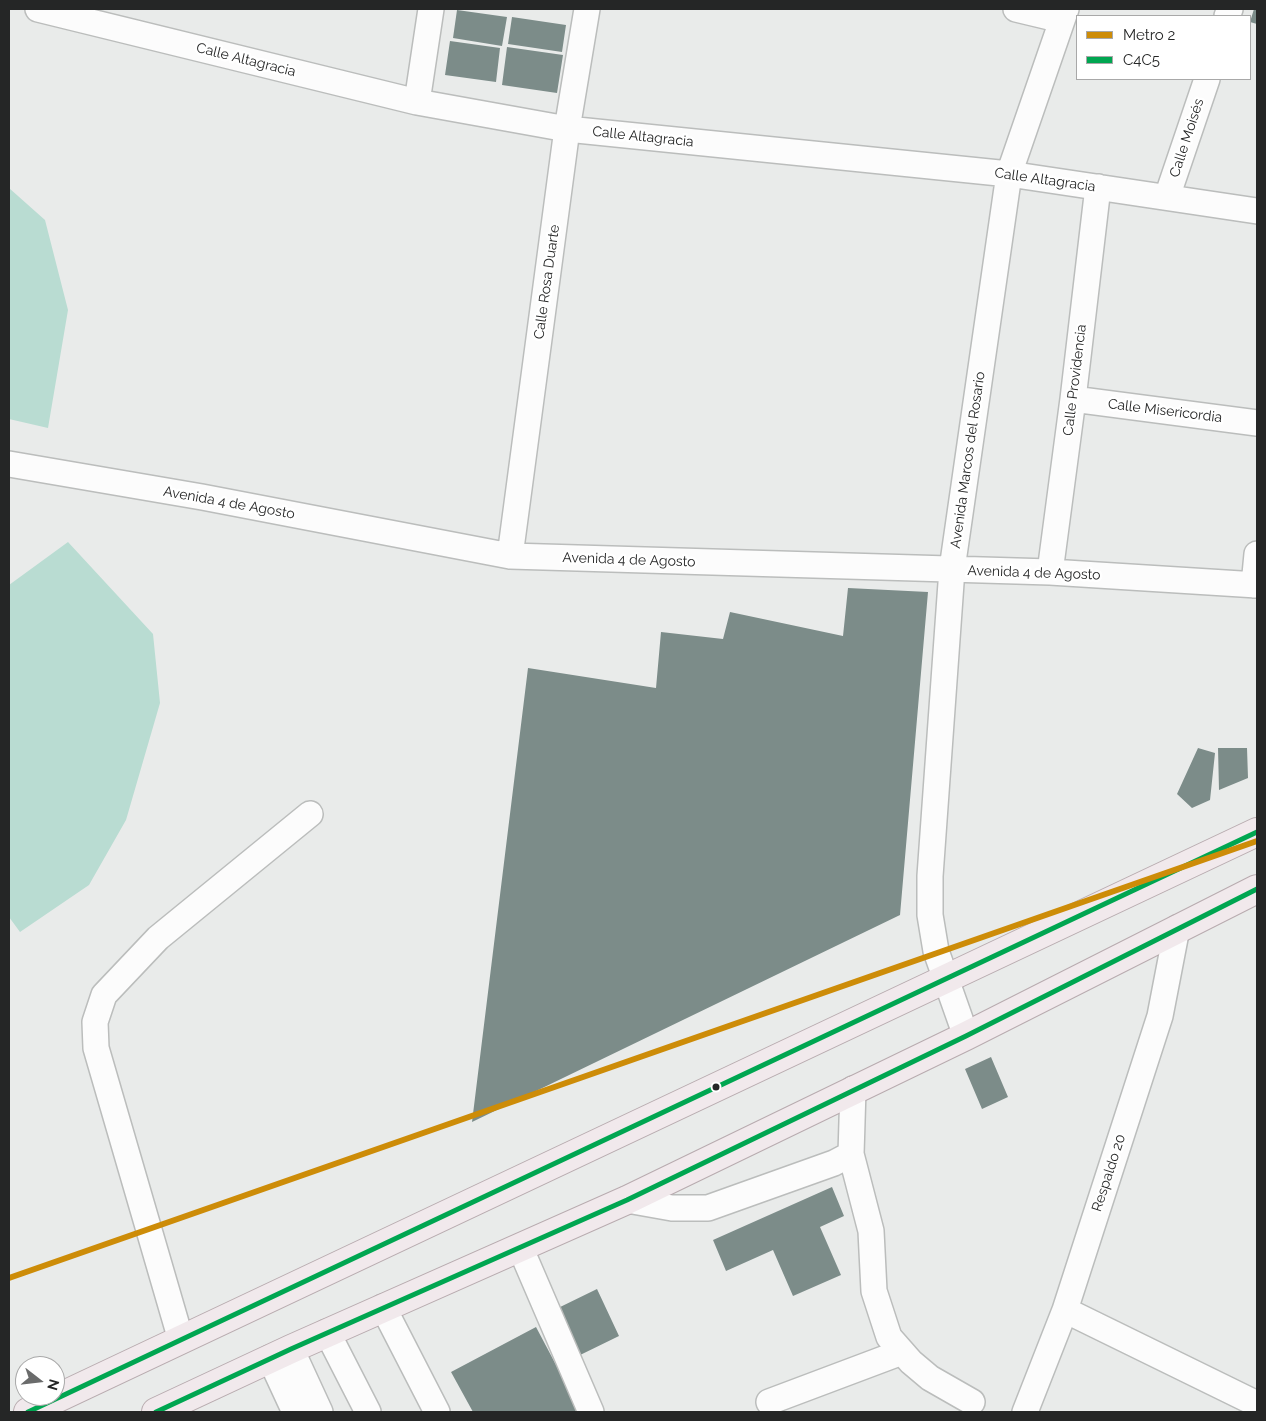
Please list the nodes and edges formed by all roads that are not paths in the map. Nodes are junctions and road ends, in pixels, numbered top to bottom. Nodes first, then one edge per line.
1 (38, 9) edge
2 (431, 9) edge
3 (587, 9) edge
4 (1016, 9) edge
5 (1064, 14) edge
6 (1207, 80) edge
7 (417, 102) junction
8 (567, 129) junction
9 (1009, 174) junction
10 (1098, 187) junction
11 (1167, 197) junction
12 (1257, 211) edge
13 (1073, 399) junction
14 (1257, 423) edge
15 (9, 464) edge
16 (1257, 554) edge
17 (510, 556) junction
18 (952, 569) junction
19 (1050, 572) junction
20 (1256, 585) edge
21 (310, 814) dead end
22 (1257, 832) edge
23 (1257, 889) edge
24 (1178, 928) junction
25 (946, 979) junction
26 (966, 1036) junction
27 (853, 1090) junction
28 (851, 1154) junction
29 (627, 1200) junction
30 (520, 1247) junction
31 (383, 1307) junction
32 (1065, 1310) junction
33 (327, 1332) junction
34 (181, 1340) junction
35 (902, 1352) junction
36 (280, 1353) junction
37 (769, 1402) dead end
38 (972, 1402) dead end
39 (1257, 1404) edge
40 (28, 1412) edge
41 (156, 1412) edge
42 (295, 1412) edge
43 (320, 1412) edge
44 (368, 1412) edge
45 (437, 1412) edge
46 (591, 1412) edge
47 (1025, 1412) edge

1 - 7 street, Calle Altagracia
2 - 7 street
3 - 8 street, Calle Rosa Duarte
4 - 5 street
5 - 9 street, Avenida Marcos del Rosario
6 - 11 street, Calle Moisés
7 - 8 street, Calle Altagracia
8 - 9 street, Calle Altagracia
8 - 17 street, Calle Rosa Duarte
9 - 10 street, Calle Altagracia
9 - 18 street, Avenida Marcos del Rosario
10 - 11 street, Calle Altagracia
10 - 13 street, Calle Providencia
11 - 12 street, Calle Altagracia
13 - 14 street, Calle Misericordia
13 - 19 street, Calle Providencia
15 - 17 street, Avenida 4 de Agosto
16 - 20 street
17 - 18 street, Avenida 4 de Agosto
18 - 19 street, Avenida 4 de Agosto
18 - 25 street, Avenida Marcos del Rosario
19 - 20 street, Avenida 4 de Agosto
21 - 34 street
22 - 25 main road
23 - 24 main road
24 - 26 main road
24 - 32 street, Respaldo 20
25 - 26 street, Avenida Marcos del Rosario
25 - 34 main road
26 - 27 main road
27 - 28 street
27 - 29 main road
28 - 29 street
28 - 35 street
29 - 30 main road
30 - 31 main road
30 - 46 street
31 - 33 main road
31 - 45 street
32 - 39 street
32 - 47 street, Respaldo 20
33 - 36 main road
33 - 44 street
34 - 40 main road
35 - 37 street
35 - 38 street
36 - 41 main road
36 - 42 street
36 - 43 street

